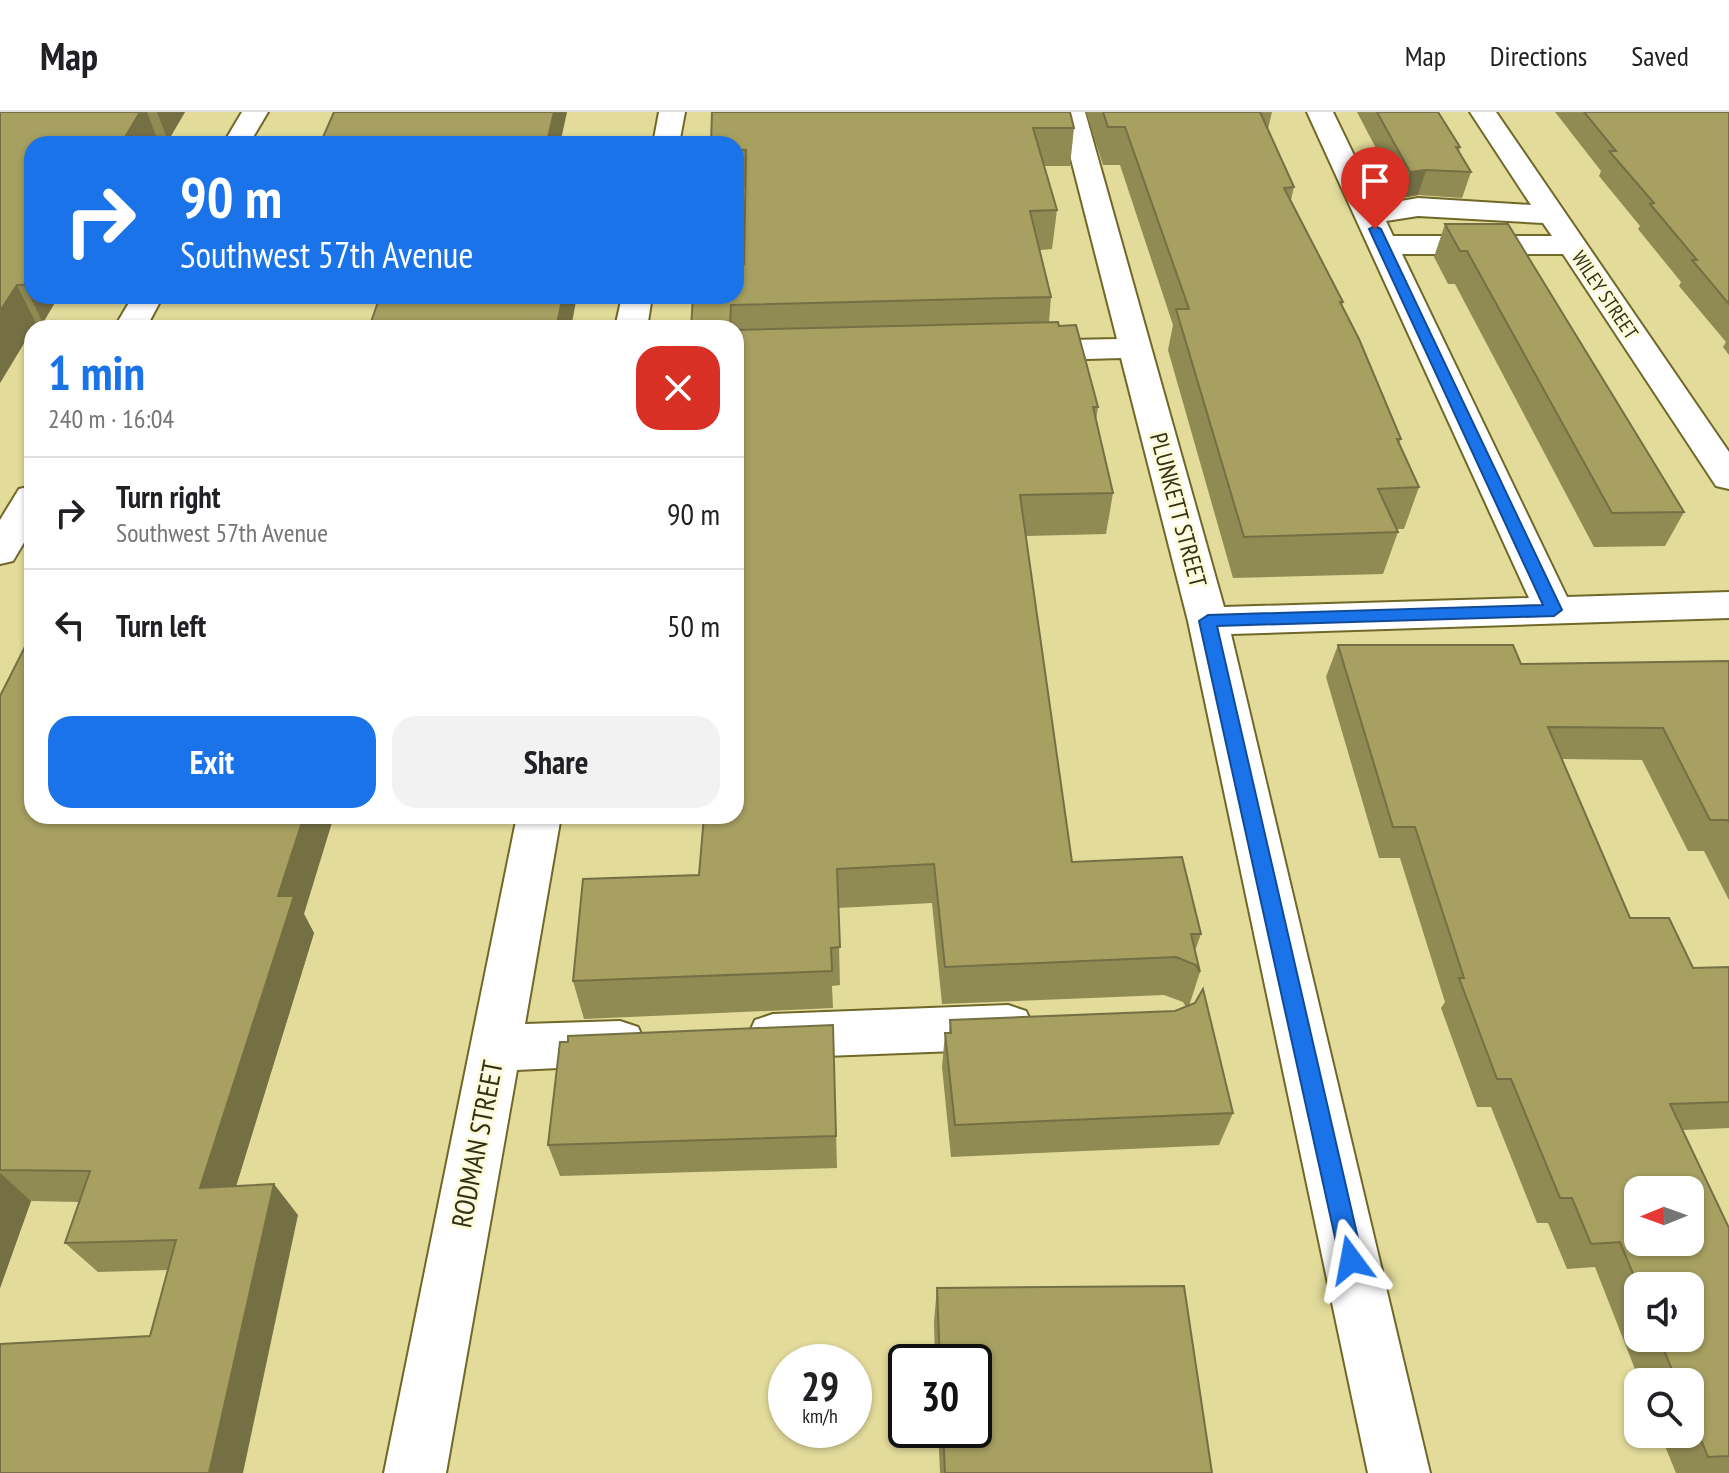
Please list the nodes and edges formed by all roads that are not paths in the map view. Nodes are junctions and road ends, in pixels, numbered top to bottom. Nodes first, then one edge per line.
1 (255, 112) edge
2 (672, 112) edge
3 (1072, 112) edge
4 (1320, 112) edge
5 (1483, 112) edge
6 (241, 136) edge
7 (668, 136) edge
8 (1550, 214) junction
9 (1381, 224) junction
10 (1443, 224) junction
11 (1571, 245) junction
12 (1134, 348) junction
13 (991, 351) edge
14 (1729, 478) edge
15 (24, 511) edge
16 (0, 552) edge
17 (1729, 605) edge
18 (1554, 610) junction
19 (1208, 621) junction
20 (537, 824) edge
21 (1053, 1025) edge
22 (734, 1038) edge
23 (670, 1041) edge
24 (495, 1048) junction
25 (415, 1473) edge
26 (1399, 1473) edge

1 - 6 street
2 - 7 street
3 - 12 street, PLUNKETT STREET
4 - 9 street
5 - 8 street, WILEY STREET
8 - 10 street
8 - 11 street, WILEY STREET
9 - 10 street
9 - 10 street
9 - 18 street
10 - 11 street
11 - 14 street, WILEY STREET
12 - 13 street
12 - 19 street, PLUNKETT STREET
15 - 16 street
17 - 18 street
18 - 19 street
19 - 26 street, PLUNKETT STREET
20 - 24 street, RODMAN STREET
21 - 22 street
23 - 24 street
24 - 25 street, RODMAN STREET

